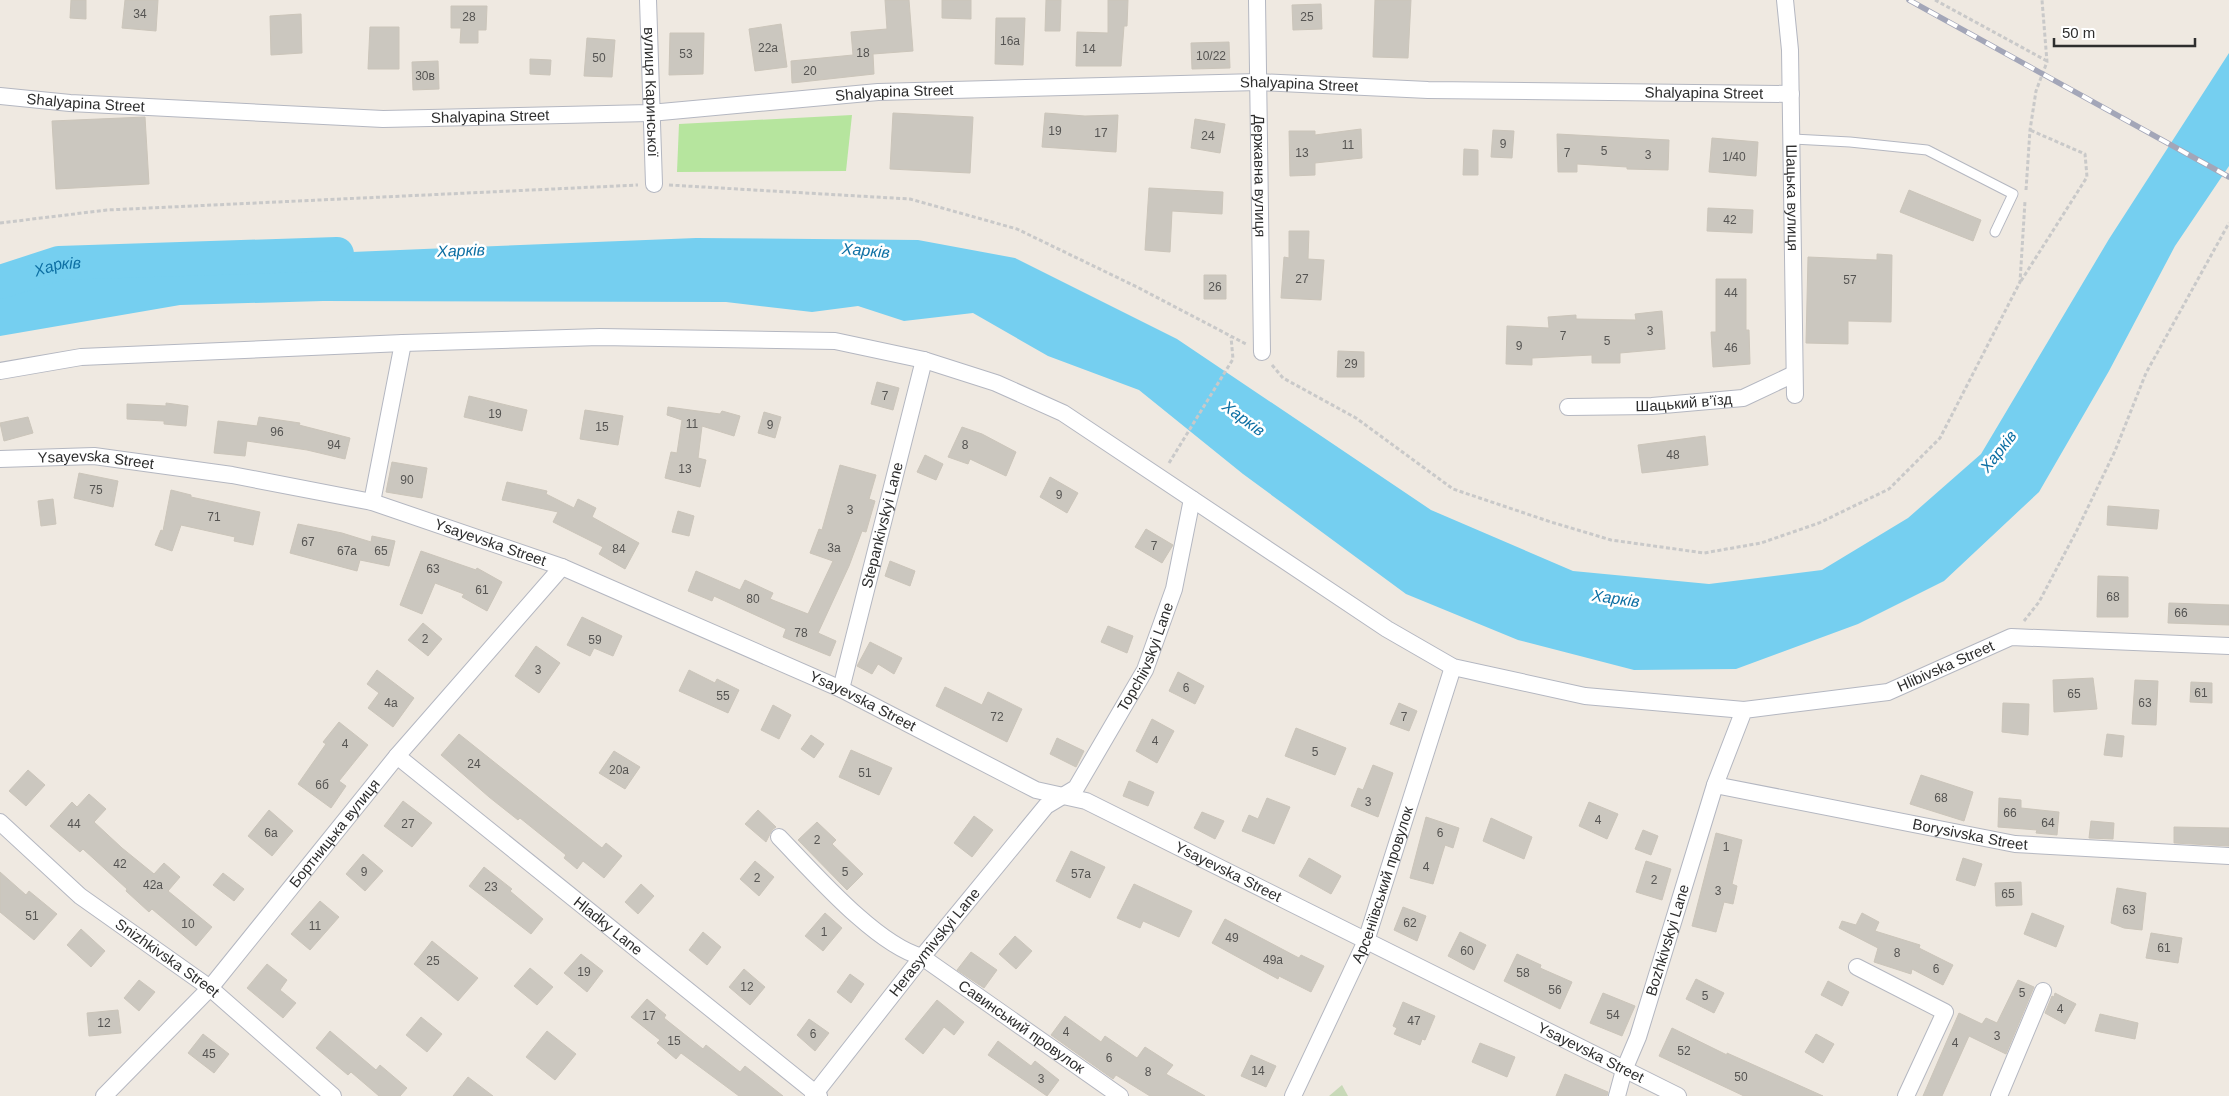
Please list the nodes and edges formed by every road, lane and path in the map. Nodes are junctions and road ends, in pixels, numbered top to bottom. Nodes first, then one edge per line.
1 (648, 0) edge
2 (1257, 0) edge
3 (1785, 0) edge
4 (1935, 0) edge
5 (2042, 0) edge
6 (2047, 62) junction
7 (1258, 82) junction
8 (1791, 94) junction
9 (0, 96) edge
10 (650, 113) junction
11 (2030, 130) junction
12 (1792, 139) junction
13 (654, 184) junction
14 (0, 223) edge
15 (2229, 223) edge
16 (1995, 232) dead end
17 (2020, 282) junction
18 (1231, 337) junction
19 (403, 343) junction
20 (1262, 352) junction
21 (924, 360) junction
22 (0, 370) edge
23 (1794, 374) junction
24 (1795, 395) dead end
25 (1568, 407) dead end
26 (1180, 448) dead end
27 (0, 459) edge
28 (1192, 499) junction
29 (372, 502) junction
30 (562, 567) junction
31 (2011, 637) junction
32 (2229, 646) edge
33 (1453, 667) junction
34 (840, 690) junction
35 (1744, 710) junction
36 (397, 756) junction
37 (1715, 785) junction
38 (1062, 796) junction
39 (0, 822) edge
40 (779, 837) dead end
41 (2229, 856) edge
42 (1366, 941) junction
43 (922, 957) junction
44 (1857, 967) dead end
45 (210, 988) junction
46 (2043, 991) dead end
47 (1624, 1070) junction
48 (816, 1095) edge
49 (104, 1096) edge
50 (333, 1096) edge
51 (1120, 1096) edge
52 (1293, 1096) edge
53 (1617, 1096) edge
54 (1678, 1096) edge
55 (1906, 1096) edge
56 (1999, 1096) edge

1 - 10 street, вулиця Каринської
2 - 7 street, Державна вулиця
3 - 8 street, Шацька вулиця
4 - 6 path
5 - 6 path
6 - 11 path
7 - 8 street, Shalyapina Street
7 - 10 street, Shalyapina Street
7 - 20 street, Державна вулиця
8 - 12 street, Шацька вулиця
9 - 10 street, Shalyapina Street
10 - 13 street, вулиця Каринської
11 - 17 path
11 - 17 path
12 - 16 lane
12 - 23 street, Шацька вулиця
13 - 14 path
13 - 18 path
15 - 31 path
17 - 20 path
18 - 20 path
18 - 26 path
19 - 21 street, Hlibivska Street
19 - 22 street, Hlibivska Street
19 - 29 street
21 - 28 street, Hlibivska Street
21 - 34 street, Stepankivskyi Lane
23 - 24 street, Шацька вулиця
23 - 25 street, Шацький в’їзд
27 - 29 street, Ysayevska Street
28 - 33 street, Hlibivska Street
28 - 38 street, Topchiivskyi Lane
29 - 30 street, Ysayevska Street
30 - 34 street, Ysayevska Street
30 - 36 street, Бортницька вулиця
31 - 32 street, Hlibivska Street
31 - 35 street, Hlibivska Street
33 - 35 street, Hlibivska Street
33 - 42 street, Арсеніївський провулок
34 - 38 street, Ysayevska Street
35 - 37 street
36 - 45 street, Бортницька вулиця
36 - 48 street, Hladky Lane
37 - 41 street, Borysivska Street
37 - 47 street, Bozhkivskyi Lane
38 - 42 street, Ysayevska Street
38 - 43 street, Herasymivskyi Lane
39 - 45 street, Snizhkivska Street
40 - 43 street, Савинський провулок
42 - 47 street, Ysayevska Street
42 - 52 street, Арсеніївський провулок
43 - 48 street, Herasymivskyi Lane
43 - 51 street, Савинський провулок
44 - 55 street
45 - 49 street, Бортницька вулиця
45 - 50 street, Snizhkivska Street
46 - 56 street
47 - 53 street, Bozhkivskyi Lane
47 - 54 street, Ysayevska Street

